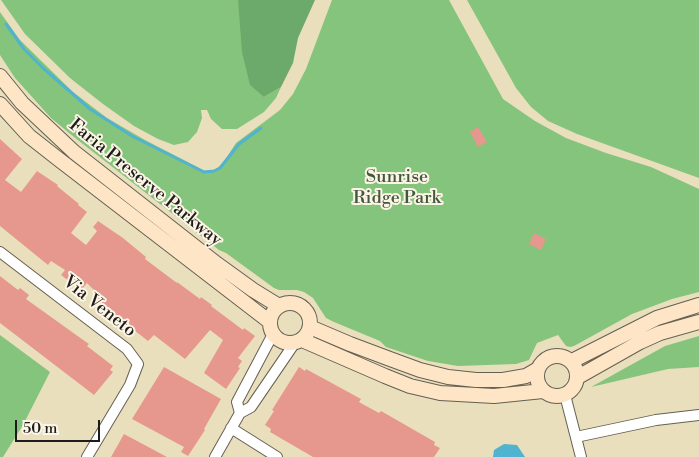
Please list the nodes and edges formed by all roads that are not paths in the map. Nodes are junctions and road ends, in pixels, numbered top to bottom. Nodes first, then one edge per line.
1 (0, 76) edge
2 (0, 104) edge
3 (0, 252) edge
4 (699, 305) edge
5 (279, 306) junction
6 (699, 322) edge
7 (310, 327) junction
8 (271, 328) junction
9 (298, 342) junction
10 (572, 361) junction
11 (538, 369) junction
12 (578, 377) junction
13 (544, 391) junction
14 (565, 395) junction
15 (240, 413) junction
16 (699, 416) edge
17 (232, 428) junction
18 (576, 437) junction
19 (87, 457) edge
20 (215, 457) edge
21 (278, 457) edge
22 (581, 457) edge

1 - 5 street, Faria Preserve Parkway
2 - 8 street, Faria Preserve Parkway
3 - 19 street, Via Veneto
4 - 10 street
5 - 7 street
5 - 8 street
6 - 12 street
7 - 9 street
7 - 11 street
8 - 9 street
8 - 15 street
9 - 13 street
9 - 15 street
10 - 11 street
10 - 12 street
11 - 13 street
12 - 14 street
13 - 14 street
14 - 18 street
15 - 17 street
16 - 18 street
17 - 20 street
17 - 21 street
18 - 22 street

